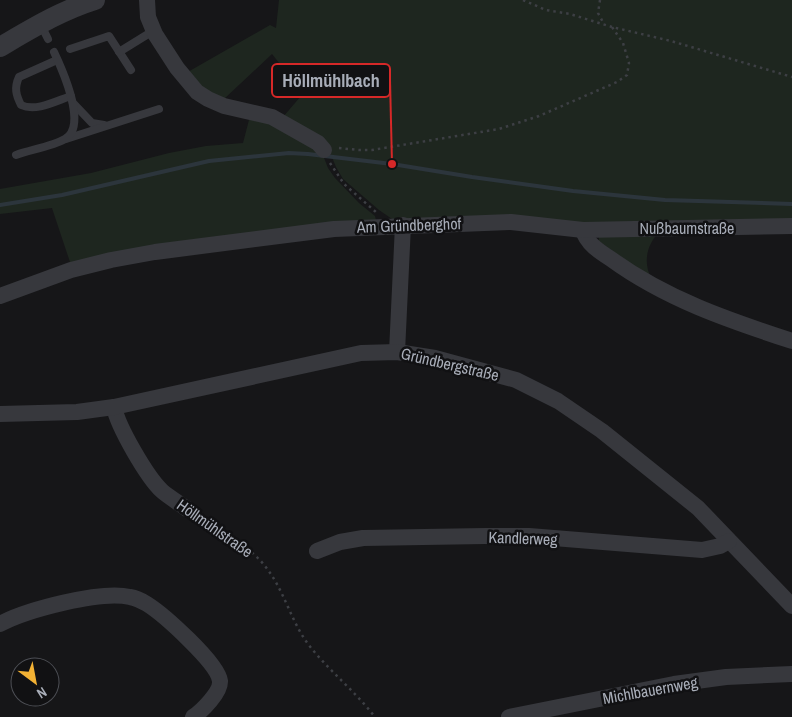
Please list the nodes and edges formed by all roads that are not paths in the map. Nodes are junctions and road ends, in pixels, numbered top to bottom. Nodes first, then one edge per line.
1 (147, 0) edge
2 (82, 2) edge
3 (153, 31) junction
4 (0, 47) edge
5 (70, 49) dead end
6 (120, 52) junction
7 (131, 70) dead end
8 (72, 99) junction
9 (159, 109) dead end
10 (106, 126) junction
11 (66, 138) junction
12 (322, 147) road end
13 (16, 155) dead end
14 (404, 225) junction
15 (792, 226) edge
16 (583, 230) junction
17 (0, 296) edge
18 (792, 341) edge
19 (397, 352) junction
20 (114, 407) junction
21 (0, 414) edge
22 (187, 509) road end
23 (729, 541) junction
24 (317, 551) dead end
25 (792, 606) edge
26 (0, 624) edge
27 (792, 674) edge
28 (194, 717) edge
29 (509, 717) edge

1 - 3 street
2 - 4 street
3 - 6 lane
3 - 12 street
5 - 6 lane
6 - 7 lane
8 - 8 lane
8 - 10 lane
8 - 11 lane
9 - 10 lane
10 - 11 lane
11 - 13 lane
14 - 16 street, Am Gründberghof
14 - 17 street, Am Gründberghof
14 - 19 street
15 - 16 street, Nußbaumstraße
16 - 18 street
19 - 20 street, Gründbergstraße
19 - 23 street, Gründbergstraße
20 - 21 street, Gründbergstraße
20 - 22 street, Höllmühlstraße
23 - 24 street, Kandlerweg
23 - 25 street, Gründbergstraße
26 - 28 street
27 - 29 street, Michlbauernweg

